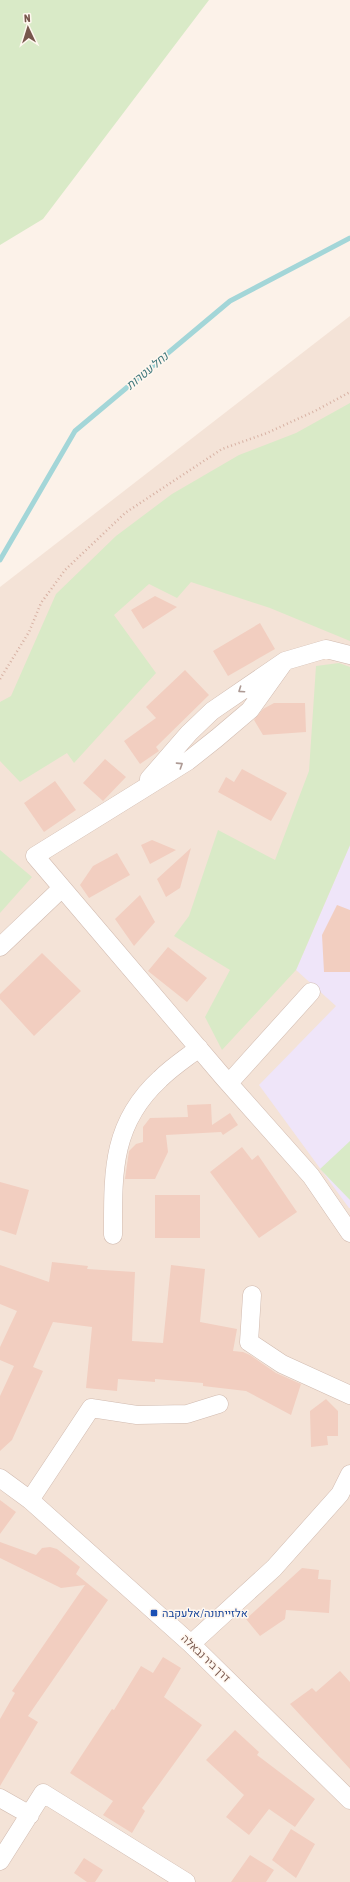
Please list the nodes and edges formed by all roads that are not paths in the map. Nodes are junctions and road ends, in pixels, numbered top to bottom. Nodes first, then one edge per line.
1 (350, 655) edge
2 (285, 661) junction
3 (135, 794) junction
4 (62, 888) junction
5 (0, 947) edge
6 (311, 992) dead end
7 (199, 1048) junction
8 (229, 1083) junction
9 (348, 1226) edge
10 (113, 1235) dead end
11 (252, 1295) dead end
12 (350, 1396) edge
13 (219, 1404) dead end
14 (350, 1474) edge
15 (0, 1478) edge
16 (30, 1500) junction
17 (191, 1644) junction
18 (0, 1798) edge
19 (350, 1800) edge
20 (30, 1815) junction
21 (0, 1861) edge
22 (186, 1882) edge

1 - 2 street
2 -> 3 street
3 -> 2 street
3 - 4 street
4 - 5 street
4 - 7 street
6 - 8 street
7 - 8 street
7 - 10 street
8 - 9 street
11 - 12 street
13 - 16 street
14 - 17 street
15 - 16 street, דרך ביר נבאלה
16 - 17 street, דרך ביר נבאלה
17 - 19 street, דרך ביר נבאלה
18 - 20 street
20 - 21 street
20 - 22 street

